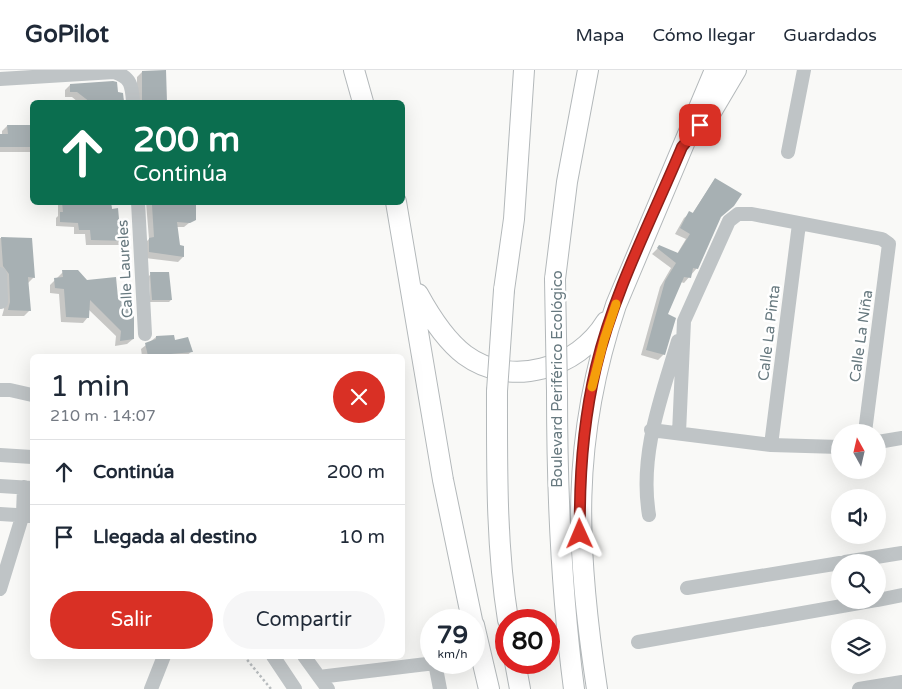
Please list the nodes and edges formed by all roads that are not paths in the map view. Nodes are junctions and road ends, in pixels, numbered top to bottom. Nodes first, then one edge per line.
1 (354, 70) edge
2 (369, 70) edge
3 (524, 70) edge
4 (588, 70) edge
5 (715, 70) edge
6 (736, 70) edge
7 (804, 70) edge
8 (0, 79) edge
9 (132, 100) edge
10 (362, 100) edge
11 (376, 100) edge
12 (682, 147) junction
13 (788, 152) dead end
14 (138, 205) edge
15 (397, 205) edge
16 (800, 224) junction
17 (0, 274) edge
18 (411, 279) junction
19 (1, 302) dead end
20 (616, 305) junction
21 (684, 321) junction
22 (145, 334) dead end
23 (0, 390) edge
24 (30, 395) edge
25 (866, 424) edge
26 (651, 430) junction
27 (678, 433) junction
28 (902, 438) edge
29 (886, 441) edge
30 (771, 445) junction
31 (831, 447) edge
32 (0, 455) edge
33 (30, 457) edge
34 (0, 486) edge
35 (28, 488) edge
36 (0, 514) edge
37 (28, 515) edge
38 (649, 515) dead end
39 (902, 553) edge
40 (886, 556) edge
41 (831, 564) edge
42 (687, 588) dead end
43 (0, 589) edge
44 (902, 595) edge
45 (886, 598) edge
46 (831, 608) edge
47 (470, 609) edge
48 (507, 609) edge
49 (638, 642) dead end
50 (163, 659) edge
51 (275, 659) edge
52 (306, 659) edge
53 (485, 669) edge
54 (518, 674) edge
55 (319, 677) junction
56 (902, 682) edge
57 (151, 689) edge
58 (296, 689) edge
59 (328, 689) edge
60 (440, 689) edge
61 (490, 689) edge
62 (520, 689) edge
63 (574, 689) edge
64 (597, 689) edge
65 (859, 689) edge

1 - 10 highway
2 - 11 highway
3 - 48 highway, bridge
4 - 63 highway, Boulevard Periférico Ecológico, bridge
5 - 12 highway, Boulevard Periférico Ecológico
6 - 12 highway
7 - 13 street
8 - 9 street
12 - 20 highway, Boulevard Periférico Ecológico
14 - 22 street, Calle Laureles
15 - 18 highway
16 - 21 street
16 - 25 street, Calle La Niña
16 - 30 street, Calle La Pinta
17 - 19 street
18 - 20 highway
18 - 47 highway
20 - 64 highway, Boulevard Periférico Ecológico
21 - 26 street
21 - 27 street
23 - 24 street
26 - 27 street
26 - 38 street
27 - 30 street
28 - 29 street
30 - 31 street
32 - 33 street
34 - 35 street
35 - 37 street
36 - 37 street
37 - 43 street
39 - 40 street
41 - 42 street
44 - 45 street
46 - 49 street
50 - 57 street
51 - 58 street
52 - 55 street
53 - 61 highway
54 - 62 highway
55 - 59 street
55 - 60 street
56 - 65 street

